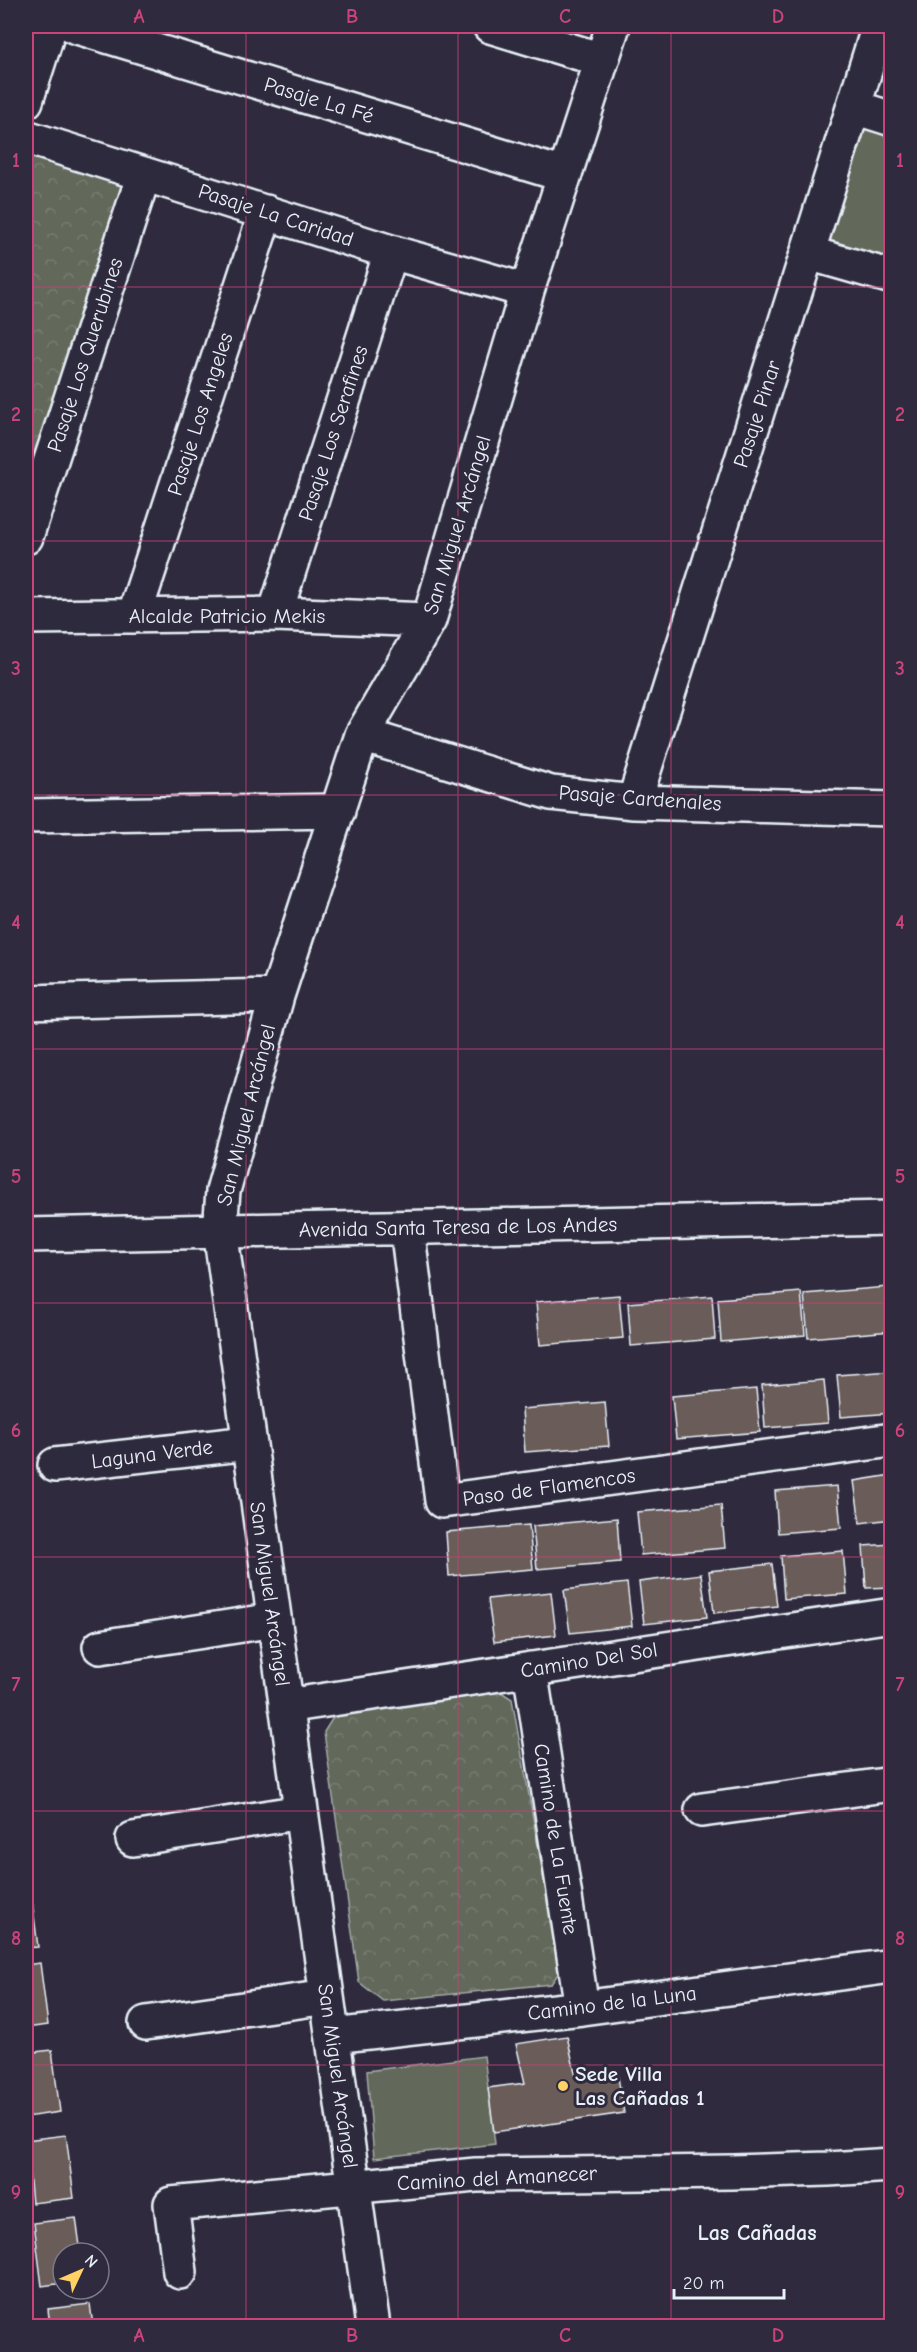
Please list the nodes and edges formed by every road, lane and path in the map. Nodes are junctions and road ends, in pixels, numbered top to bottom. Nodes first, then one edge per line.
1 (50, 26) edge
2 (74, 26) edge
3 (490, 26) edge
4 (613, 26) edge
5 (879, 26) edge
6 (602, 60) junction
7 (26, 101) edge
8 (854, 107) junction
9 (891, 120) edge
10 (26, 137) edge
11 (144, 174) junction
12 (564, 175) junction
13 (266, 212) junction
14 (391, 252) junction
15 (808, 252) junction
16 (891, 277) edge
17 (527, 291) junction
18 (26, 537) edge
19 (275, 614) junction
20 (134, 615) junction
21 (26, 617) edge
22 (429, 620) junction
23 (362, 735) junction
24 (633, 802) junction
25 (890, 803) edge
26 (338, 811) junction
27 (26, 816) edge
28 (277, 996) junction
29 (26, 1002) edge
30 (891, 1218) edge
31 (407, 1228) junction
32 (220, 1230) junction
33 (26, 1235) edge
34 (891, 1440) edge
35 (249, 1443) junction
36 (55, 1465) dead end
37 (891, 1615) edge
38 (274, 1620) junction
39 (100, 1647) dead end
40 (530, 1669) junction
41 (286, 1706) junction
42 (891, 1784) edge
43 (702, 1809) dead end
44 (301, 1812) junction
45 (133, 1839) dead end
46 (891, 1965) edge
47 (327, 1997) junction
48 (582, 2008) junction
49 (146, 2024) dead end
50 (333, 2037) junction
51 (891, 2165) edge
52 (353, 2186) junction
53 (180, 2272) dead end
54 (373, 2326) edge

1 - 7 street
2 - 12 street, Pasaje La Fé
3 - 6 street
4 - 6 street, San Miguel Arcángel
5 - 8 street, Pasaje Pinar
6 - 12 street, San Miguel Arcángel
8 - 9 street
8 - 15 street, Pasaje Pinar
10 - 11 street, Pasaje La Caridad
11 - 13 street, Pasaje La Caridad
11 - 18 street, Pasaje Los Querubines
12 - 17 street, San Miguel Arcángel
13 - 14 street, Pasaje La Caridad
13 - 20 street, Pasaje Los Angeles
14 - 17 street, Pasaje La Caridad
14 - 19 street, Pasaje Los Serafines
15 - 16 street
15 - 24 street, Pasaje Pinar
17 - 22 street, San Miguel Arcángel
19 - 20 street, Alcalde Patricio Mekis
19 - 22 street, Alcalde Patricio Mekis
20 - 21 street, Alcalde Patricio Mekis
22 - 23 street, San Miguel Arcángel
23 - 24 street, Pasaje Cardenales
23 - 26 street, San Miguel Arcángel
24 - 25 street, Pasaje Cardenales
26 - 27 street
26 - 28 street, San Miguel Arcángel
28 - 29 street
28 - 32 street, San Miguel Arcángel
30 - 31 street, Avenida Santa Teresa de Los Andes
31 - 32 street, Avenida Santa Teresa de Los Andes
31 - 34 street, Paso de Flamencos
32 - 33 street, Avenida Santa Teresa de Los Andes
32 - 35 street, San Miguel Arcángel
35 - 36 street, Laguna Verde
35 - 38 street, San Miguel Arcángel
37 - 40 street, Camino Del Sol
38 - 39 street
38 - 41 street, San Miguel Arcángel
40 - 41 street, Camino Del Sol
40 - 48 street, Camino de La Fuente
41 - 44 street, San Miguel Arcángel
42 - 43 street
44 - 45 street
44 - 47 street, San Miguel Arcángel
46 - 48 street, Camino de la Luna
47 - 49 street
47 - 50 street, San Miguel Arcángel
48 - 50 street, Camino de la Luna
50 - 52 street, San Miguel Arcángel
51 - 52 street, Camino del Amanecer
52 - 53 street, Camino del Amanecer
52 - 54 street, San Miguel Arcángel

